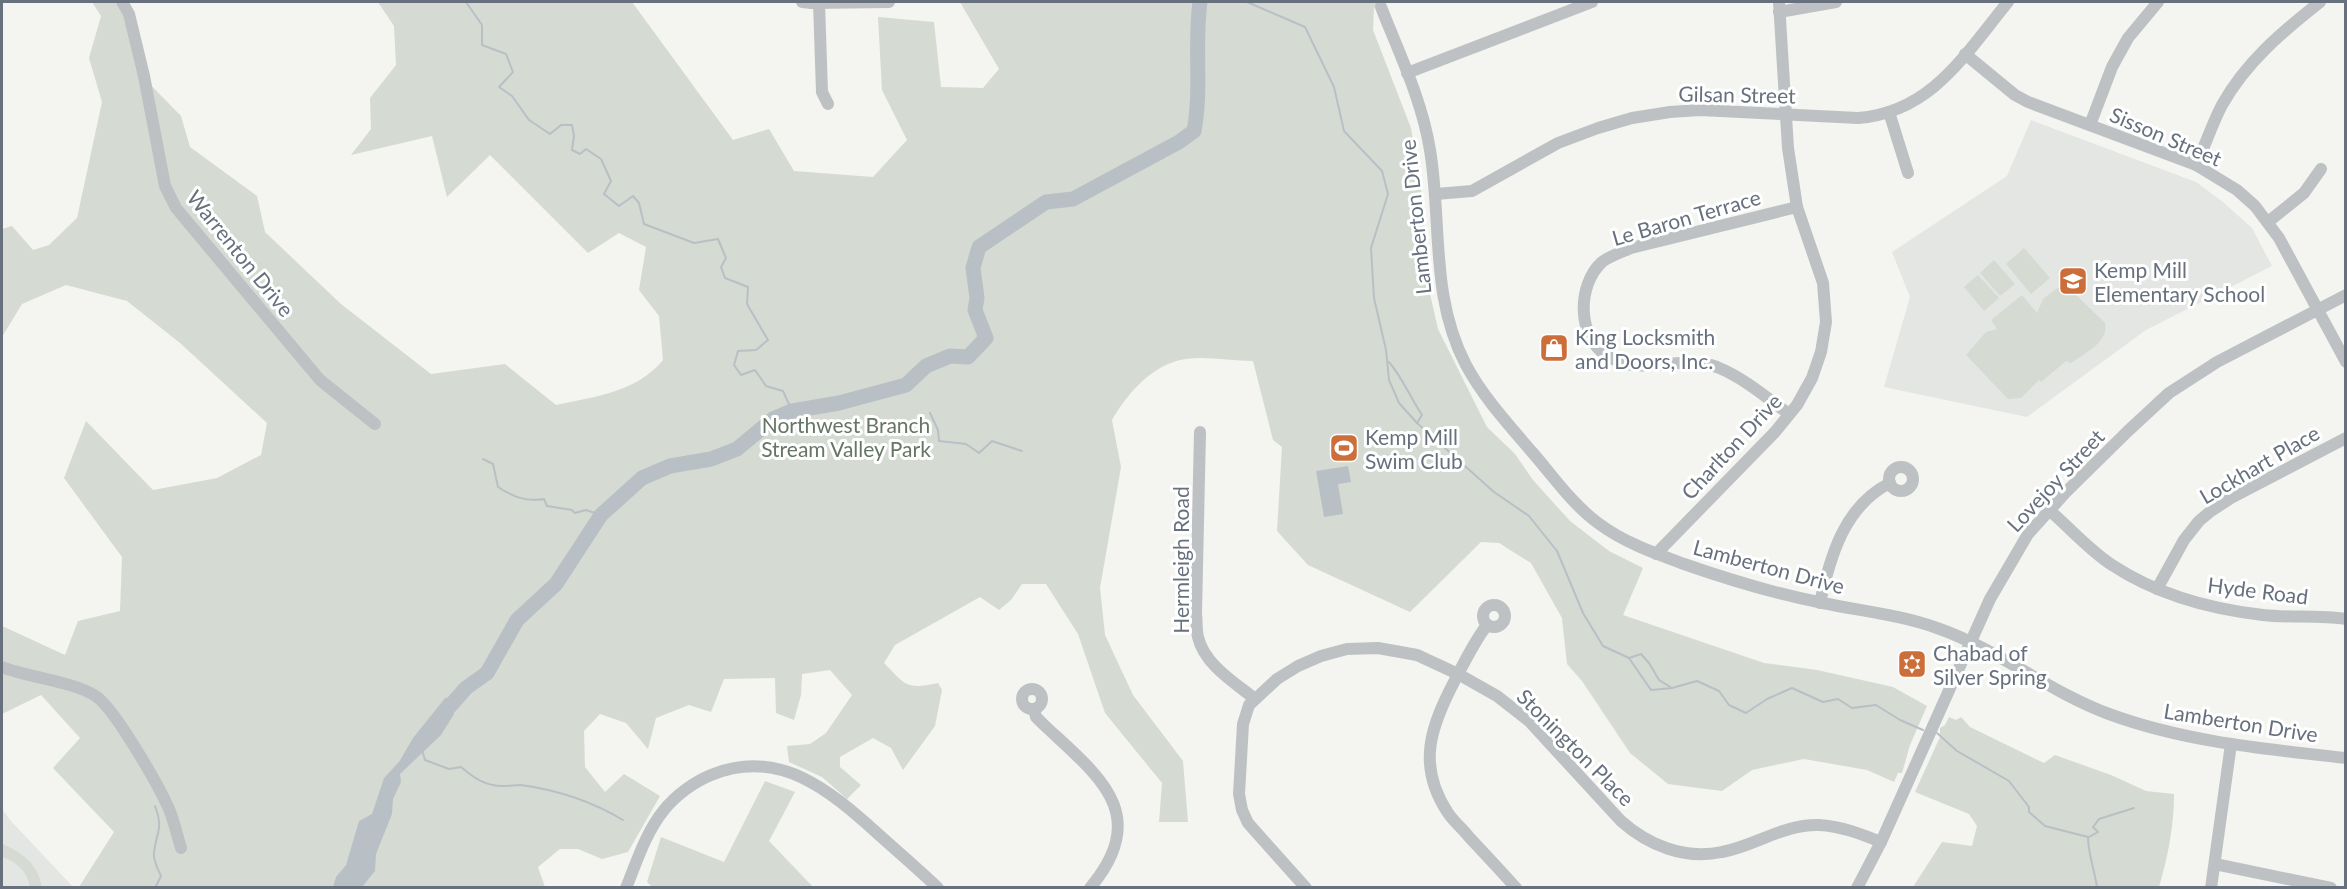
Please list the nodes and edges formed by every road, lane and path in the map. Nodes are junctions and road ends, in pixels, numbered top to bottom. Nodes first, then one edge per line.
1 (122, 2) edge
2 (802, 2) edge
3 (889, 2) edge
4 (1592, 2) edge
5 (1836, 2) edge
6 (2008, 2) edge
7 (2158, 2) edge
8 (2320, 2) edge
9 (819, 3) junction
10 (1381, 7) dead end
11 (1779, 7) edge
12 (1965, 54) junction
13 (1407, 73) junction
14 (828, 104) dead end
15 (1889, 112) junction
16 (1785, 114) junction
17 (2090, 125) junction
18 (2196, 165) junction
19 (2321, 169) dead end
20 (1908, 173) dead end
21 (1436, 194) junction
22 (1797, 207) junction
23 (2268, 222) junction
24 (2346, 295) edge
25 (2317, 309) junction
26 (2346, 362) edge
27 (1789, 414) junction
28 (375, 424) dead end
29 (1200, 432) dead end
30 (2346, 438) edge
31 (1890, 483) dead end
32 (2049, 510) junction
33 (1656, 554) junction
34 (2157, 589) junction
35 (1820, 603) junction
36 (2346, 619) edge
37 (1487, 625) dead end
38 (1970, 642) junction
39 (2, 667) edge
40 (1458, 674) junction
41 (1255, 699) junction
42 (1034, 709) dead end
43 (2231, 744) junction
44 (2346, 758) edge
45 (1881, 842) junction
46 (181, 848) dead end
47 (2215, 864) junction
48 (626, 888) edge
49 (938, 888) edge
50 (1090, 888) edge
51 (1306, 888) edge
52 (1516, 888) edge
53 (1857, 888) edge
54 (2211, 888) edge
55 (2331, 888) edge

1 - 28 street, Warrenton Drive
2 - 9 street
3 - 9 street
4 - 13 street
5 - 11 street
6 - 12 street, Gilsan Street
7 - 17 street
8 - 18 street
9 - 14 street
10 - 13 street, Lamberton Drive
11 - 16 street, Charlton Drive
12 - 15 street, Gilsan Street
12 - 17 street, Sisson Street
13 - 21 street, Lamberton Drive
15 - 16 street, Gilsan Street
15 - 20 street
16 - 21 street, Gilsan Street
16 - 22 street, Charlton Drive
17 - 18 street, Sisson Street
18 - 23 street, Sisson Street
19 - 23 street
21 - 33 street, Lamberton Drive
22 - 27 street, Charlton Drive
22 - 27 street, Le Baron Terrace
23 - 25 street, Sisson Street
24 - 25 street, Lovejoy Street
25 - 26 street, Sisson Street
25 - 32 street, Lovejoy Street
27 - 33 street, Charlton Drive
29 - 41 street, Hermleigh Road
30 - 34 street, Lockhart Place
31 - 35 street
32 - 34 street, Hyde Road
32 - 38 street, Lovejoy Street
33 - 35 street, Lamberton Drive
34 - 36 street, Hyde Road
35 - 38 street, Lamberton Drive
37 - 40 street
38 - 43 street, Lamberton Drive
38 - 45 street, Lovejoy Street
39 - 46 street
40 - 41 street, Stonington Place
40 - 45 street, Stonington Place
40 - 52 street
41 - 51 street
42 - 50 street
43 - 44 street, Lamberton Drive
43 - 47 street
45 - 53 street, Lovejoy Street
47 - 54 street
47 - 55 street
48 - 49 street

